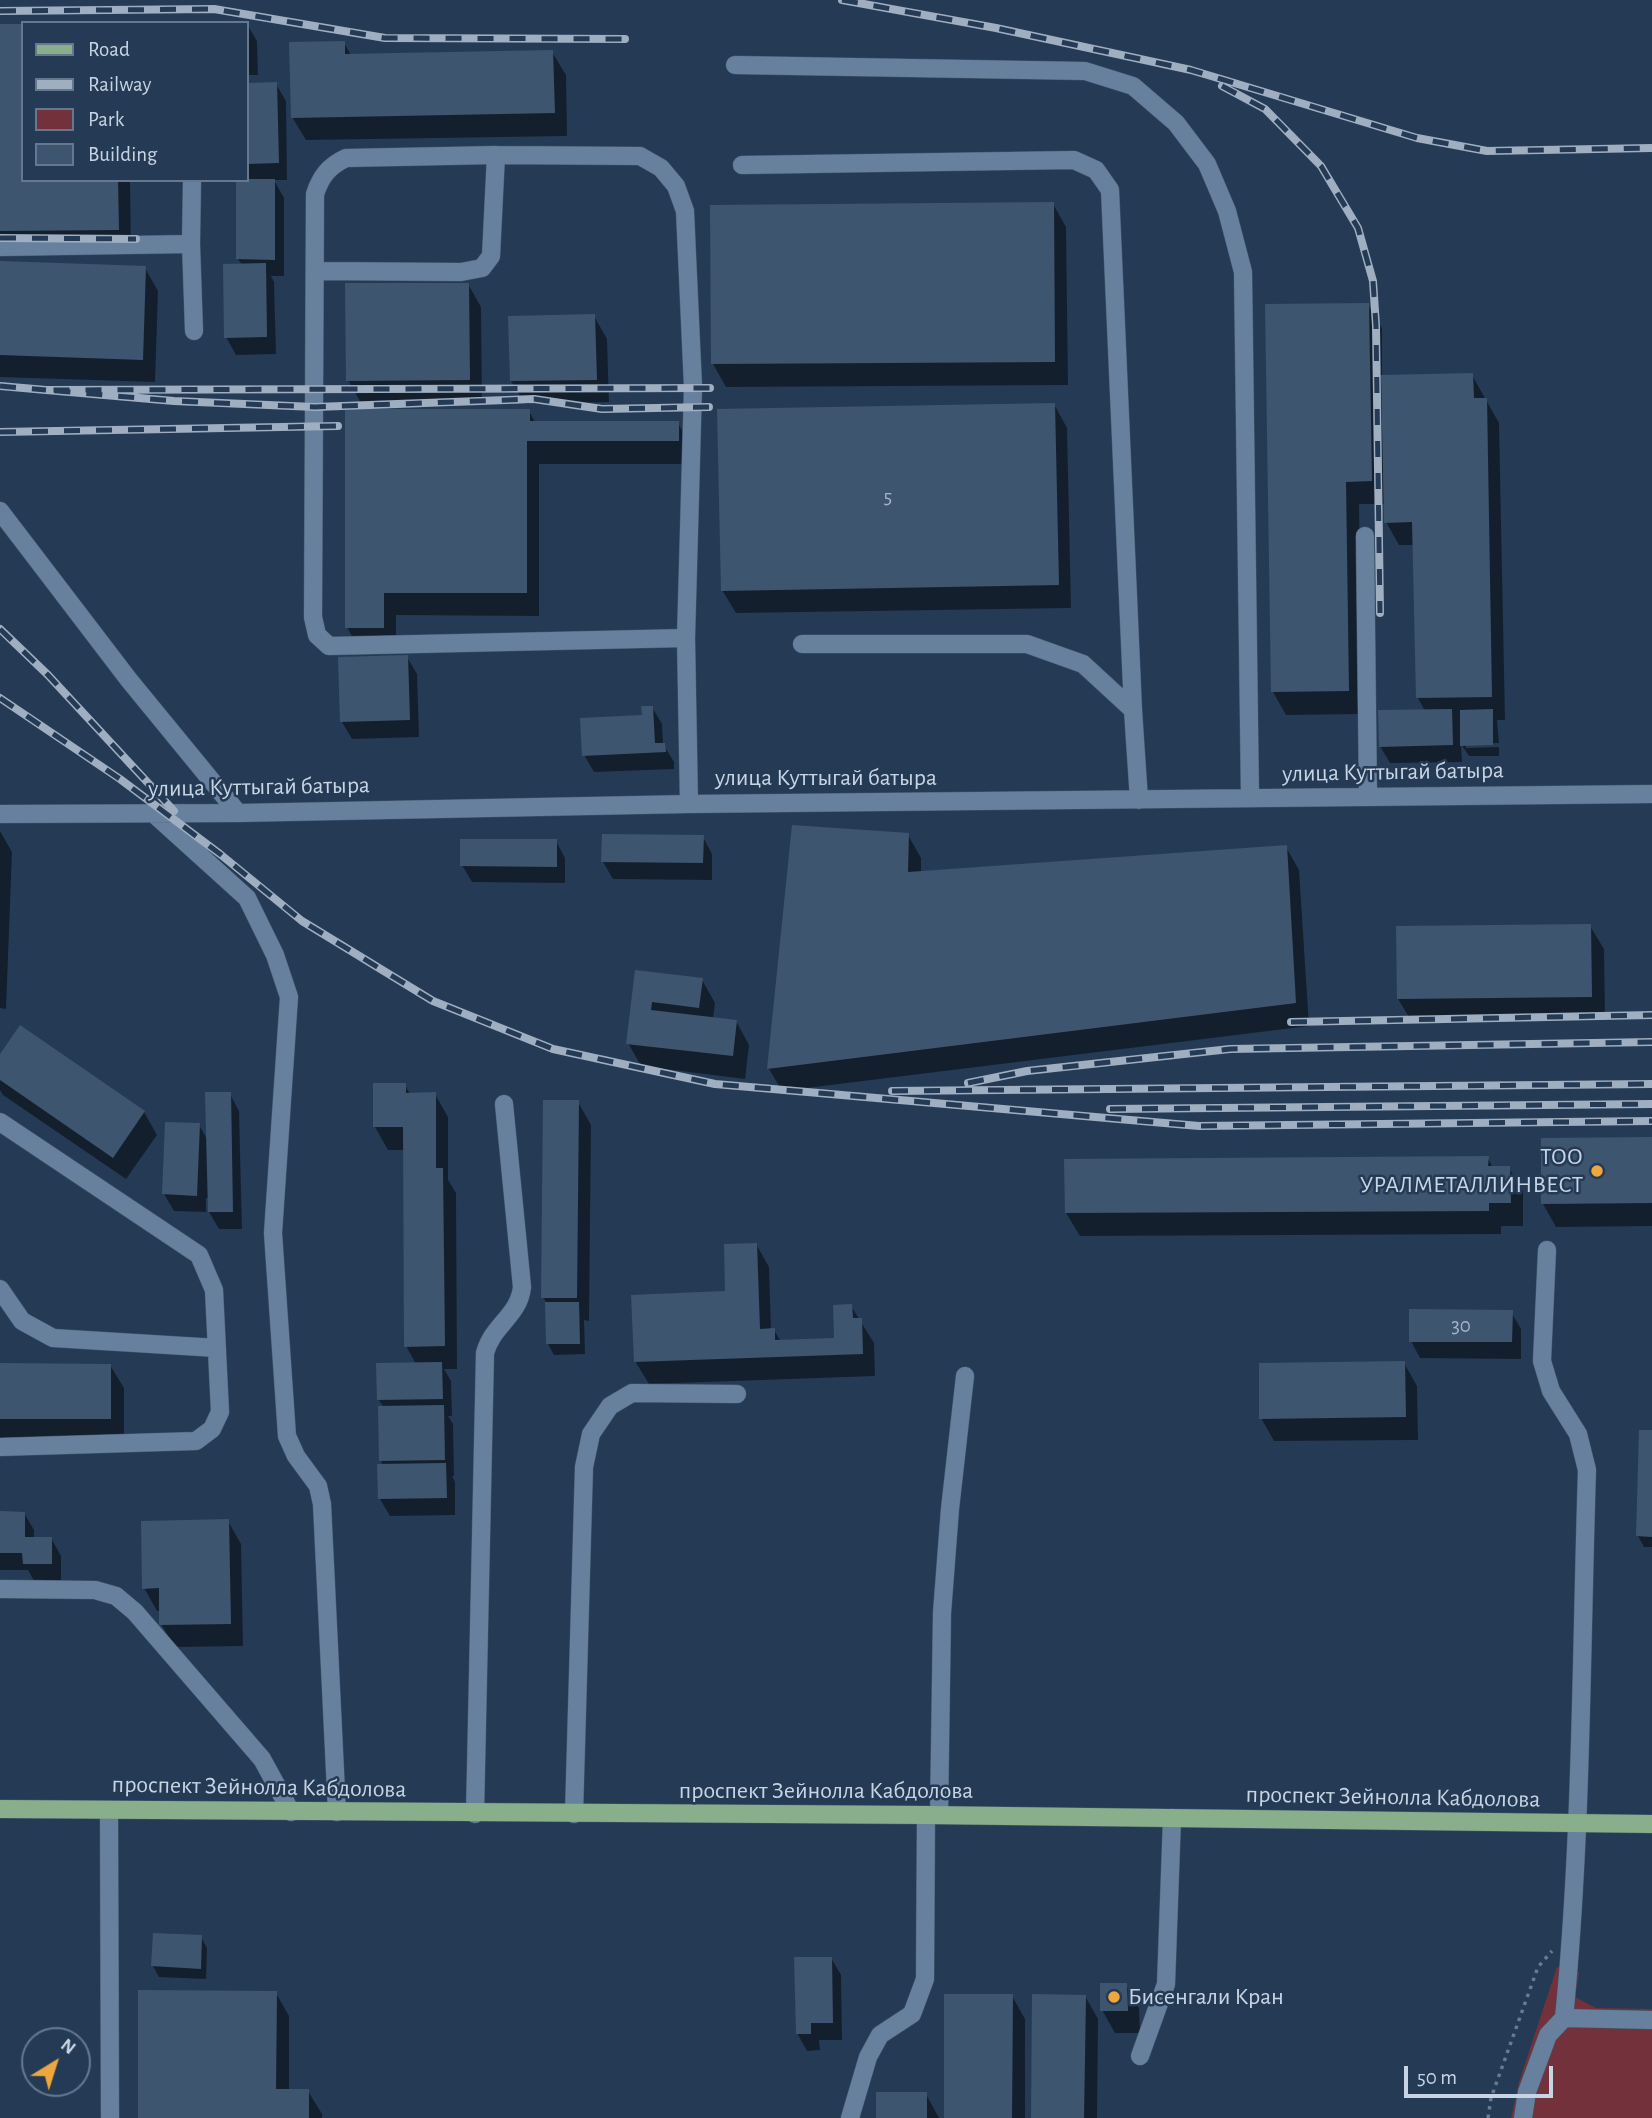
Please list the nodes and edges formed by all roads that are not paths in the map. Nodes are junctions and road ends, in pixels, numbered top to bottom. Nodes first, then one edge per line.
1 (735, 65) dead end
2 (496, 155) junction
3 (742, 165) dead end
4 (192, 182) edge
5 (191, 244) junction
6 (0, 247) edge
7 (316, 271) junction
8 (194, 331) dead end
9 (0, 511) edge
10 (1365, 536) dead end
11 (686, 638) junction
12 (802, 644) dead end
13 (1133, 710) junction
14 (1652, 794) edge
15 (1368, 797) junction
16 (1250, 798) junction
17 (1139, 800) junction
18 (689, 804) junction
19 (153, 813) junction
20 (238, 813) junction
21 (0, 814) edge
22 (504, 1104) dead end
23 (0, 1122) edge
24 (1547, 1250) dead end
25 (0, 1289) edge
26 (217, 1348) junction
27 (965, 1377) dead end
28 (737, 1394) dead end
29 (0, 1447) edge
30 (0, 1589) edge
31 (0, 1809) edge
32 (109, 1810) junction
33 (291, 1812) junction
34 (337, 1812) junction
35 (475, 1814) junction
36 (574, 1815) junction
37 (932, 1815) junction
38 (1172, 1818) junction
39 (1576, 1824) junction
40 (1652, 1824) edge
41 (1564, 2018) junction
42 (1652, 2020) edge
43 (1140, 2056) dead end
44 (110, 2118) edge
45 (850, 2118) edge
46 (1523, 2118) edge

1 - 16 street
2 - 7 street
2 - 7 street
2 - 11 street
3 - 13 street
4 - 5 street
5 - 6 street
5 - 8 street
7 - 11 street
9 - 20 street
10 - 15 street
11 - 18 street
12 - 13 street
13 - 17 street
14 - 15 street, улица Куттыгай батыра
15 - 16 street, улица Куттыгай батыра
16 - 17 street, улица Куттыгай батыра
17 - 18 street, улица Куттыгай батыра
18 - 20 street, улица Куттыгай батыра
19 - 20 street, улица Куттыгай батыра
19 - 21 street, улица Куттыгай батыра
19 - 34 street
22 - 35 street
23 - 26 street
24 - 39 street
25 - 26 street
26 - 29 street
27 - 37 street
28 - 36 street
30 - 33 street
31 - 32 main road, проспект Зейнолла Кабдолова
32 - 33 main road, проспект Зейнолла Кабдолова
32 - 44 street
33 - 34 main road, проспект Зейнолла Кабдолова
34 - 35 main road, проспект Зейнолла Кабдолова
35 - 36 main road, проспект Зейнолла Кабдолова
36 - 37 main road, проспект Зейнолла Кабдолова
37 - 38 main road, проспект Зейнолла Кабдолова
37 - 45 street
38 - 39 main road, проспект Зейнолла Кабдолова
38 - 43 street
39 - 40 main road, проспект Зейнолла Кабдолова
39 - 41 street
41 - 42 street
41 - 46 street

